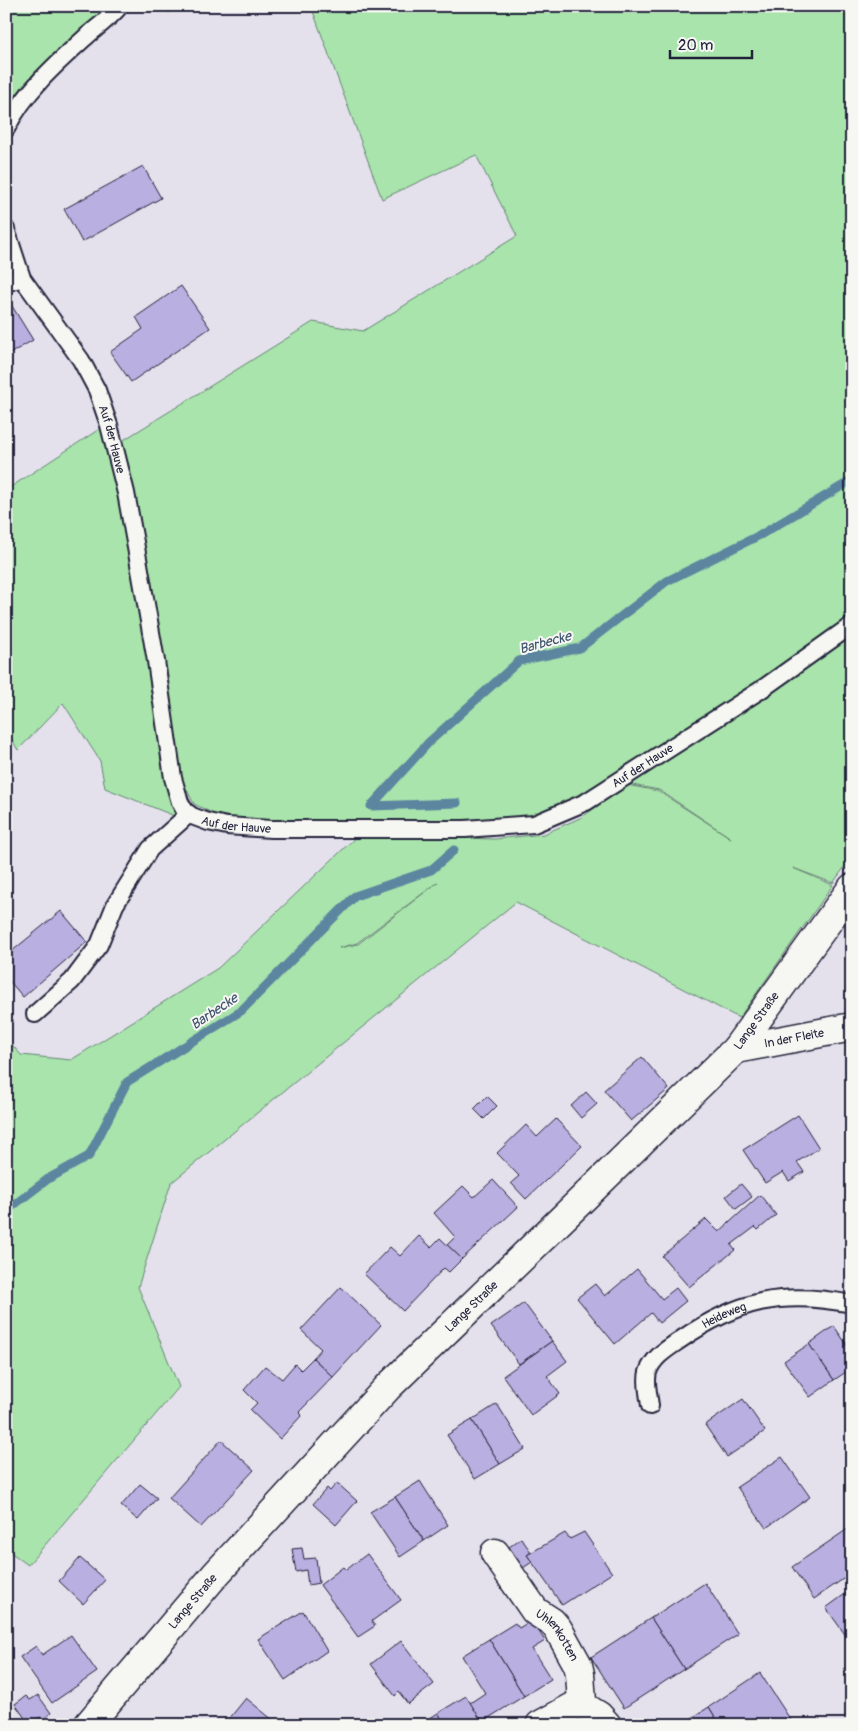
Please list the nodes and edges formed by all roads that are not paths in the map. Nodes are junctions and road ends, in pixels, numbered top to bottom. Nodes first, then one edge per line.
1 (120, 6) edge
2 (6, 129) edge
3 (6, 229) edge
4 (22, 278) junction
5 (6, 283) edge
6 (852, 625) edge
7 (189, 814) junction
8 (852, 888) edge
9 (35, 1014) dead end
10 (852, 1027) edge
11 (736, 1049) junction
12 (852, 1304) edge
13 (650, 1406) dead end
14 (495, 1553) dead end
15 (582, 1702) junction
16 (88, 1725) edge
17 (540, 1725) edge
18 (607, 1725) edge

1 - 2 lane
3 - 4 lane, Auf der Hauve
4 - 5 lane
4 - 7 lane, Auf der Hauve
6 - 7 lane, Auf der Hauve
7 - 9 lane
8 - 11 street, Lange Straße
10 - 11 street, In der Fleite
11 - 16 street, Lange Straße
12 - 13 lane, Heideweg
14 - 15 street, Uhlenkotten
15 - 17 street
15 - 18 street

